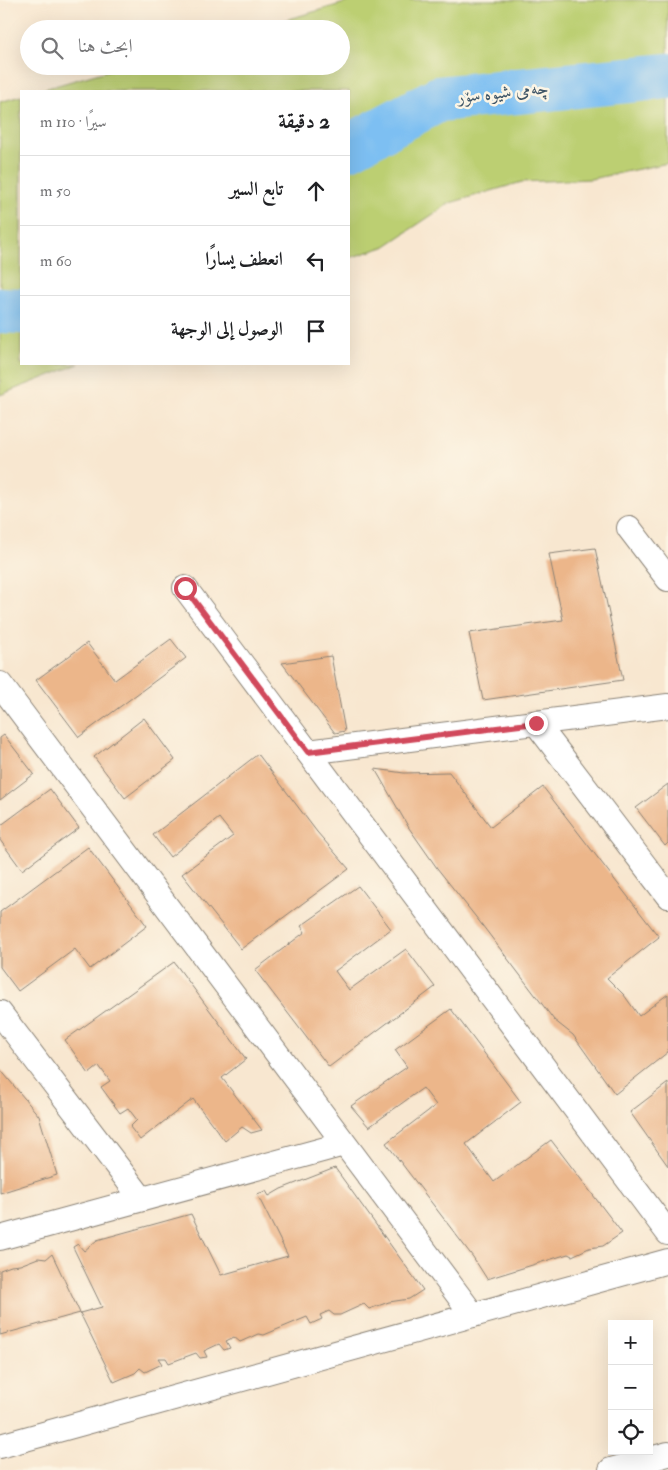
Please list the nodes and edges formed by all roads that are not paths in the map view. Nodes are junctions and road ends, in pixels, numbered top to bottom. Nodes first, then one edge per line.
1 (629, 528) dead end
2 (668, 579) edge
3 (185, 588) dead end
4 (0, 684) edge
5 (668, 706) edge
6 (536, 723) junction
7 (308, 752) junction
8 (668, 896) edge
9 (0, 1013) edge
10 (8, 1037) edge
11 (344, 1144) junction
12 (142, 1199) junction
13 (668, 1233) edge
14 (0, 1238) edge
15 (668, 1262) edge
16 (473, 1315) junction
17 (0, 1446) edge
18 (668, 1454) edge
19 (611, 1470) edge

1 - 2 street
3 - 7 street
4 - 11 street
5 - 6 street
6 - 7 street
6 - 8 street
7 - 13 street
9 - 10 street
10 - 12 street
11 - 12 street
11 - 16 street
12 - 14 street
15 - 16 street
16 - 17 street
18 - 19 street

